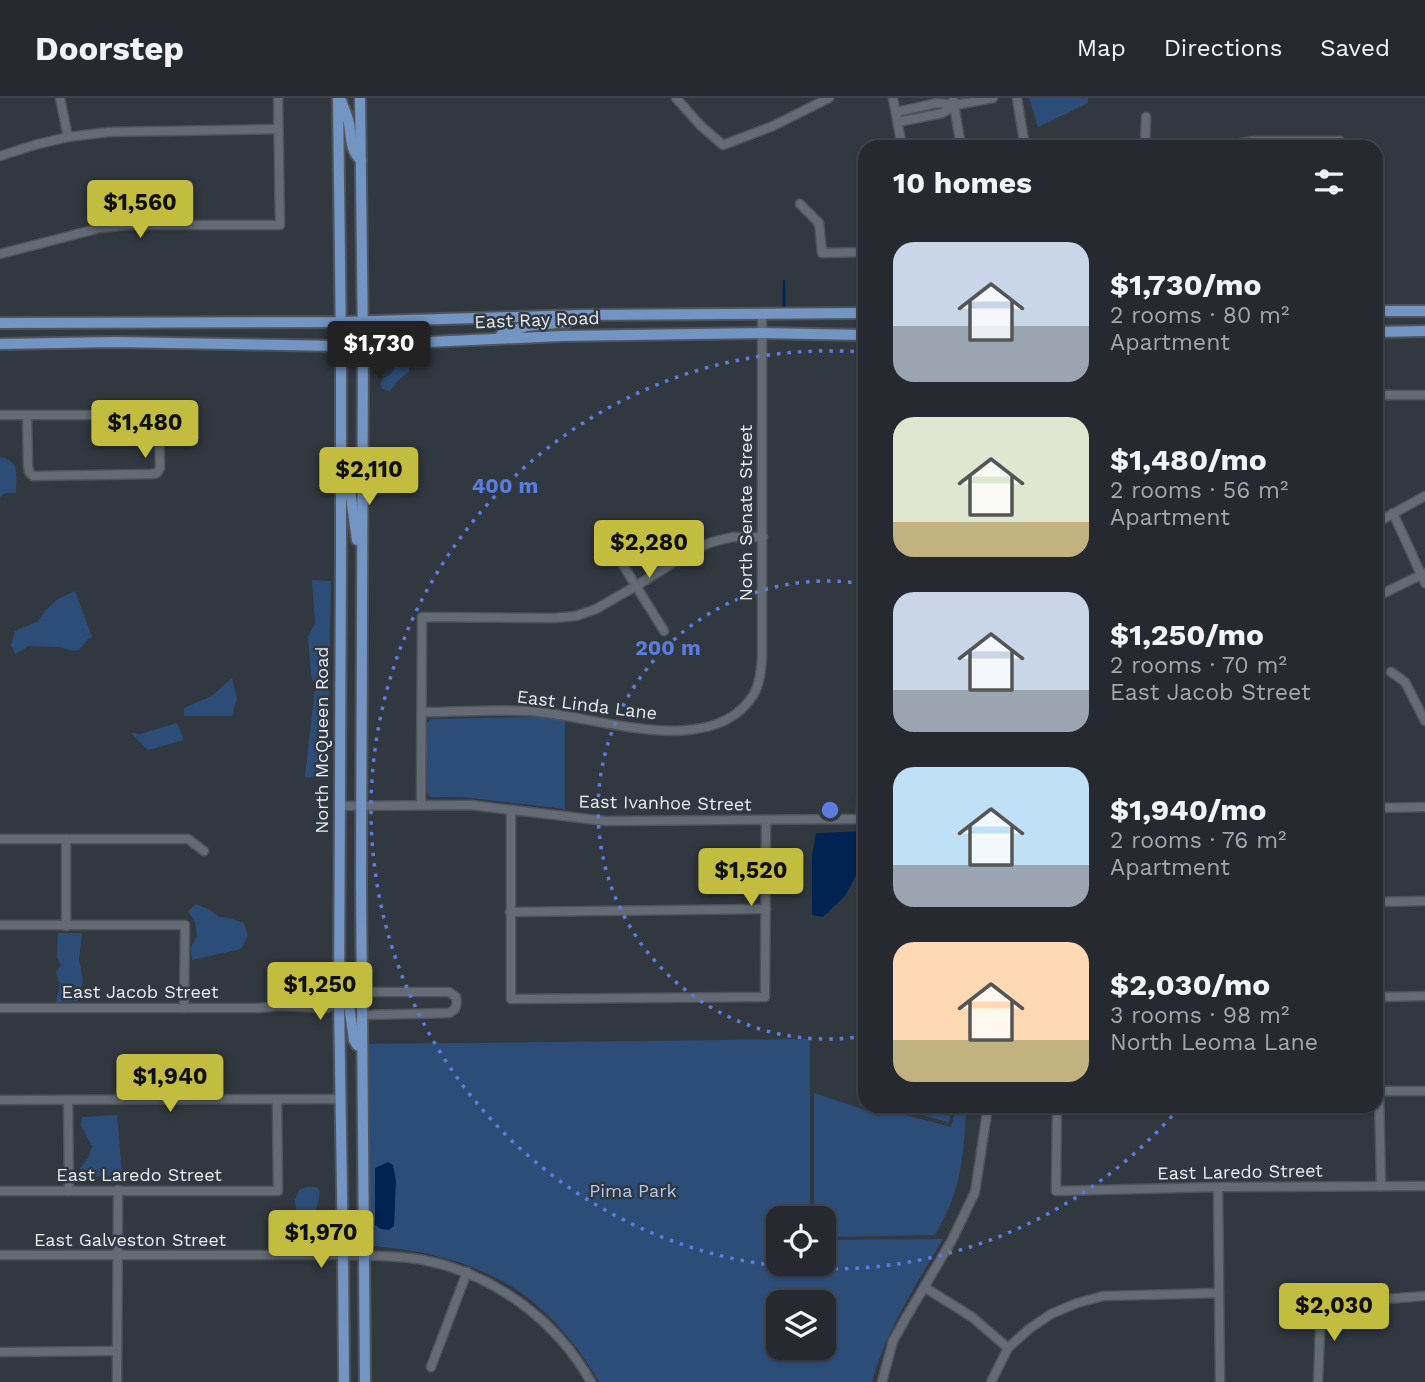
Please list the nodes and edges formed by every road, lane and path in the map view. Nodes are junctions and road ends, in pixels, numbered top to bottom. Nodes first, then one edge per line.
1 (60, 98) edge
2 (278, 98) edge
3 (339, 98) edge
4 (360, 98) edge
5 (676, 98) edge
6 (829, 98) edge
7 (892, 98) edge
8 (993, 98) edge
9 (1017, 98) edge
10 (954, 102) edge
11 (896, 112) junction
12 (1146, 117) dead end
13 (898, 122) junction
14 (278, 129) junction
15 (68, 136) junction
16 (901, 140) edge
17 (960, 140) edge
18 (1024, 140) edge
19 (1145, 140) edge
20 (0, 156) edge
21 (361, 160) junction
22 (800, 204) dead end
23 (858, 252) edge
24 (0, 254) edge
25 (1425, 310) edge
26 (1383, 311) edge
27 (858, 313) edge
28 (762, 314) junction
29 (582, 315) junction
30 (341, 321) junction
31 (362, 321) junction
32 (0, 323) edge
33 (1425, 331) edge
34 (1383, 332) edge
35 (762, 333) junction
36 (858, 335) edge
37 (492, 339) junction
38 (0, 344) edge
39 (363, 345) junction
40 (341, 346) junction
41 (1383, 395) edge
42 (1425, 395) edge
43 (0, 415) edge
44 (27, 415) junction
45 (340, 485) junction
46 (1425, 496) edge
47 (1393, 513) junction
48 (1383, 519) edge
49 (763, 537) junction
50 (610, 544) dead end
51 (363, 560) junction
52 (1424, 577) edge
53 (636, 586) junction
54 (1383, 594) edge
55 (664, 631) dead end
56 (1391, 672) dead end
57 (743, 708) joint
58 (422, 712) junction
59 (1425, 721) edge
60 (361, 805) junction
61 (421, 805) junction
62 (339, 806) junction
63 (1425, 807) edge
64 (1383, 808) edge
65 (511, 810) junction
66 (858, 818) edge
67 (766, 820) junction
68 (0, 839) edge
69 (66, 839) junction
70 (204, 851) dead end
71 (1425, 901) edge
72 (1383, 902) edge
73 (765, 909) junction
74 (510, 912) junction
75 (0, 925) edge
76 (66, 926) junction
77 (361, 992) junction
78 (1425, 996) edge
79 (1383, 997) edge
80 (339, 1001) junction
81 (0, 1008) edge
82 (184, 1008) junction
83 (362, 1015) junction
84 (362, 1047) junction
85 (1383, 1091) edge
86 (1425, 1091) edge
87 (0, 1100) edge
88 (68, 1100) junction
89 (277, 1100) junction
90 (340, 1100) junction
91 (987, 1113) edge
92 (1057, 1113) edge
93 (1378, 1113) edge
94 (1381, 1186) junction
95 (1425, 1186) edge
96 (1219, 1188) junction
97 (118, 1190) junction
98 (0, 1191) edge
99 (69, 1191) junction
100 (0, 1255) edge
101 (117, 1255) junction
102 (343, 1255) junction
103 (365, 1255) junction
104 (467, 1272) junction
105 (924, 1287) junction
106 (1219, 1293) junction
107 (1425, 1296) edge
108 (1008, 1348) junction
109 (117, 1351) junction
110 (0, 1352) edge
111 (431, 1367) dead end
112 (117, 1382) edge
113 (344, 1382) edge
114 (365, 1382) edge
115 (591, 1382) edge
116 (882, 1382) edge
117 (991, 1382) edge
118 (1220, 1382) edge
119 (1318, 1382) edge

1 - 15 street
2 - 14 street
3 - 21 main road
3 - 30 main road, North McQueen Road
4 - 21 main road
5 - 6 street
7 - 11 street
8 - 10 street
9 - 18 street
10 - 11 street
10 - 13 street
10 - 17 street
11 - 13 street
12 - 19 street
13 - 16 street
14 - 15 street
14 - 24 street
15 - 20 street
21 - 31 main road
22 - 23 street
25 - 26 main road
27 - 28 main road, East Ray Road
28 - 29 main road, East Ray Road
28 - 35 street, North Senate Street
29 - 31 main road, East Ray Road
29 - 37 main road
30 - 31 main road, East Ray Road
30 - 32 main road, East Ray Road
30 - 40 main road, North McQueen Road
31 - 39 main road
33 - 34 main road
35 - 36 main road, East Ray Road
35 - 37 main road, East Ray Road
35 - 49 street, North Senate Street
37 - 39 main road, East Ray Road
38 - 40 main road, East Ray Road
39 - 40 main road, East Ray Road
39 - 51 main road
40 - 45 main road, North McQueen Road
41 - 42 street
43 - 44 street
44 - 44 street
45 - 51 main road
45 - 62 main road, North McQueen Road
46 - 47 street
47 - 48 street
47 - 52 street
49 - 53 street
49 - 57 street, North Senate Street
50 - 53 street
51 - 60 main road
52 - 54 street
53 - 55 street
53 - 58 street
56 - 59 street
57 - 58 street, East Linda Lane
58 - 61 street
60 - 61 street, East Ivanhoe Street
60 - 62 street, East Ivanhoe Street
60 - 77 main road
61 - 65 street, East Ivanhoe Street
62 - 80 main road, North McQueen Road
63 - 64 street
65 - 67 street, East Ivanhoe Street
65 - 74 street
66 - 67 street, East Ivanhoe Street
67 - 73 street
68 - 69 street
69 - 70 street
69 - 76 street
71 - 72 street
73 - 74 street
73 - 74 street
75 - 76 street
76 - 82 street
77 - 83 main road
77 - 83 street
78 - 79 street
80 - 82 street, East Jacob Street
80 - 84 main road
80 - 90 main road, North McQueen Road
81 - 82 street, East Jacob Street
83 - 84 main road
84 - 103 main road
85 - 86 street
87 - 88 street
88 - 89 street
88 - 99 street
89 - 90 street
89 - 97 street, East Laredo Street
90 - 102 main road, North McQueen Road
91 - 105 street
92 - 96 street, East Laredo Street
93 - 94 street
94 - 95 street, East Laredo Street
94 - 96 street, East Laredo Street
96 - 106 street
97 - 99 street, East Laredo Street
97 - 101 street
98 - 99 street, East Laredo Street
100 - 101 street, East Galveston Street
101 - 102 street, East Galveston Street
101 - 109 street
102 - 103 street, East Galveston Street
102 - 113 main road, North McQueen Road
103 - 104 street, East Galveston Street
103 - 114 main road
104 - 111 street
104 - 115 street, East Galveston Street
105 - 108 street
105 - 116 street
106 - 108 street
106 - 118 street
107 - 119 street
108 - 117 street
109 - 110 street
109 - 112 street

